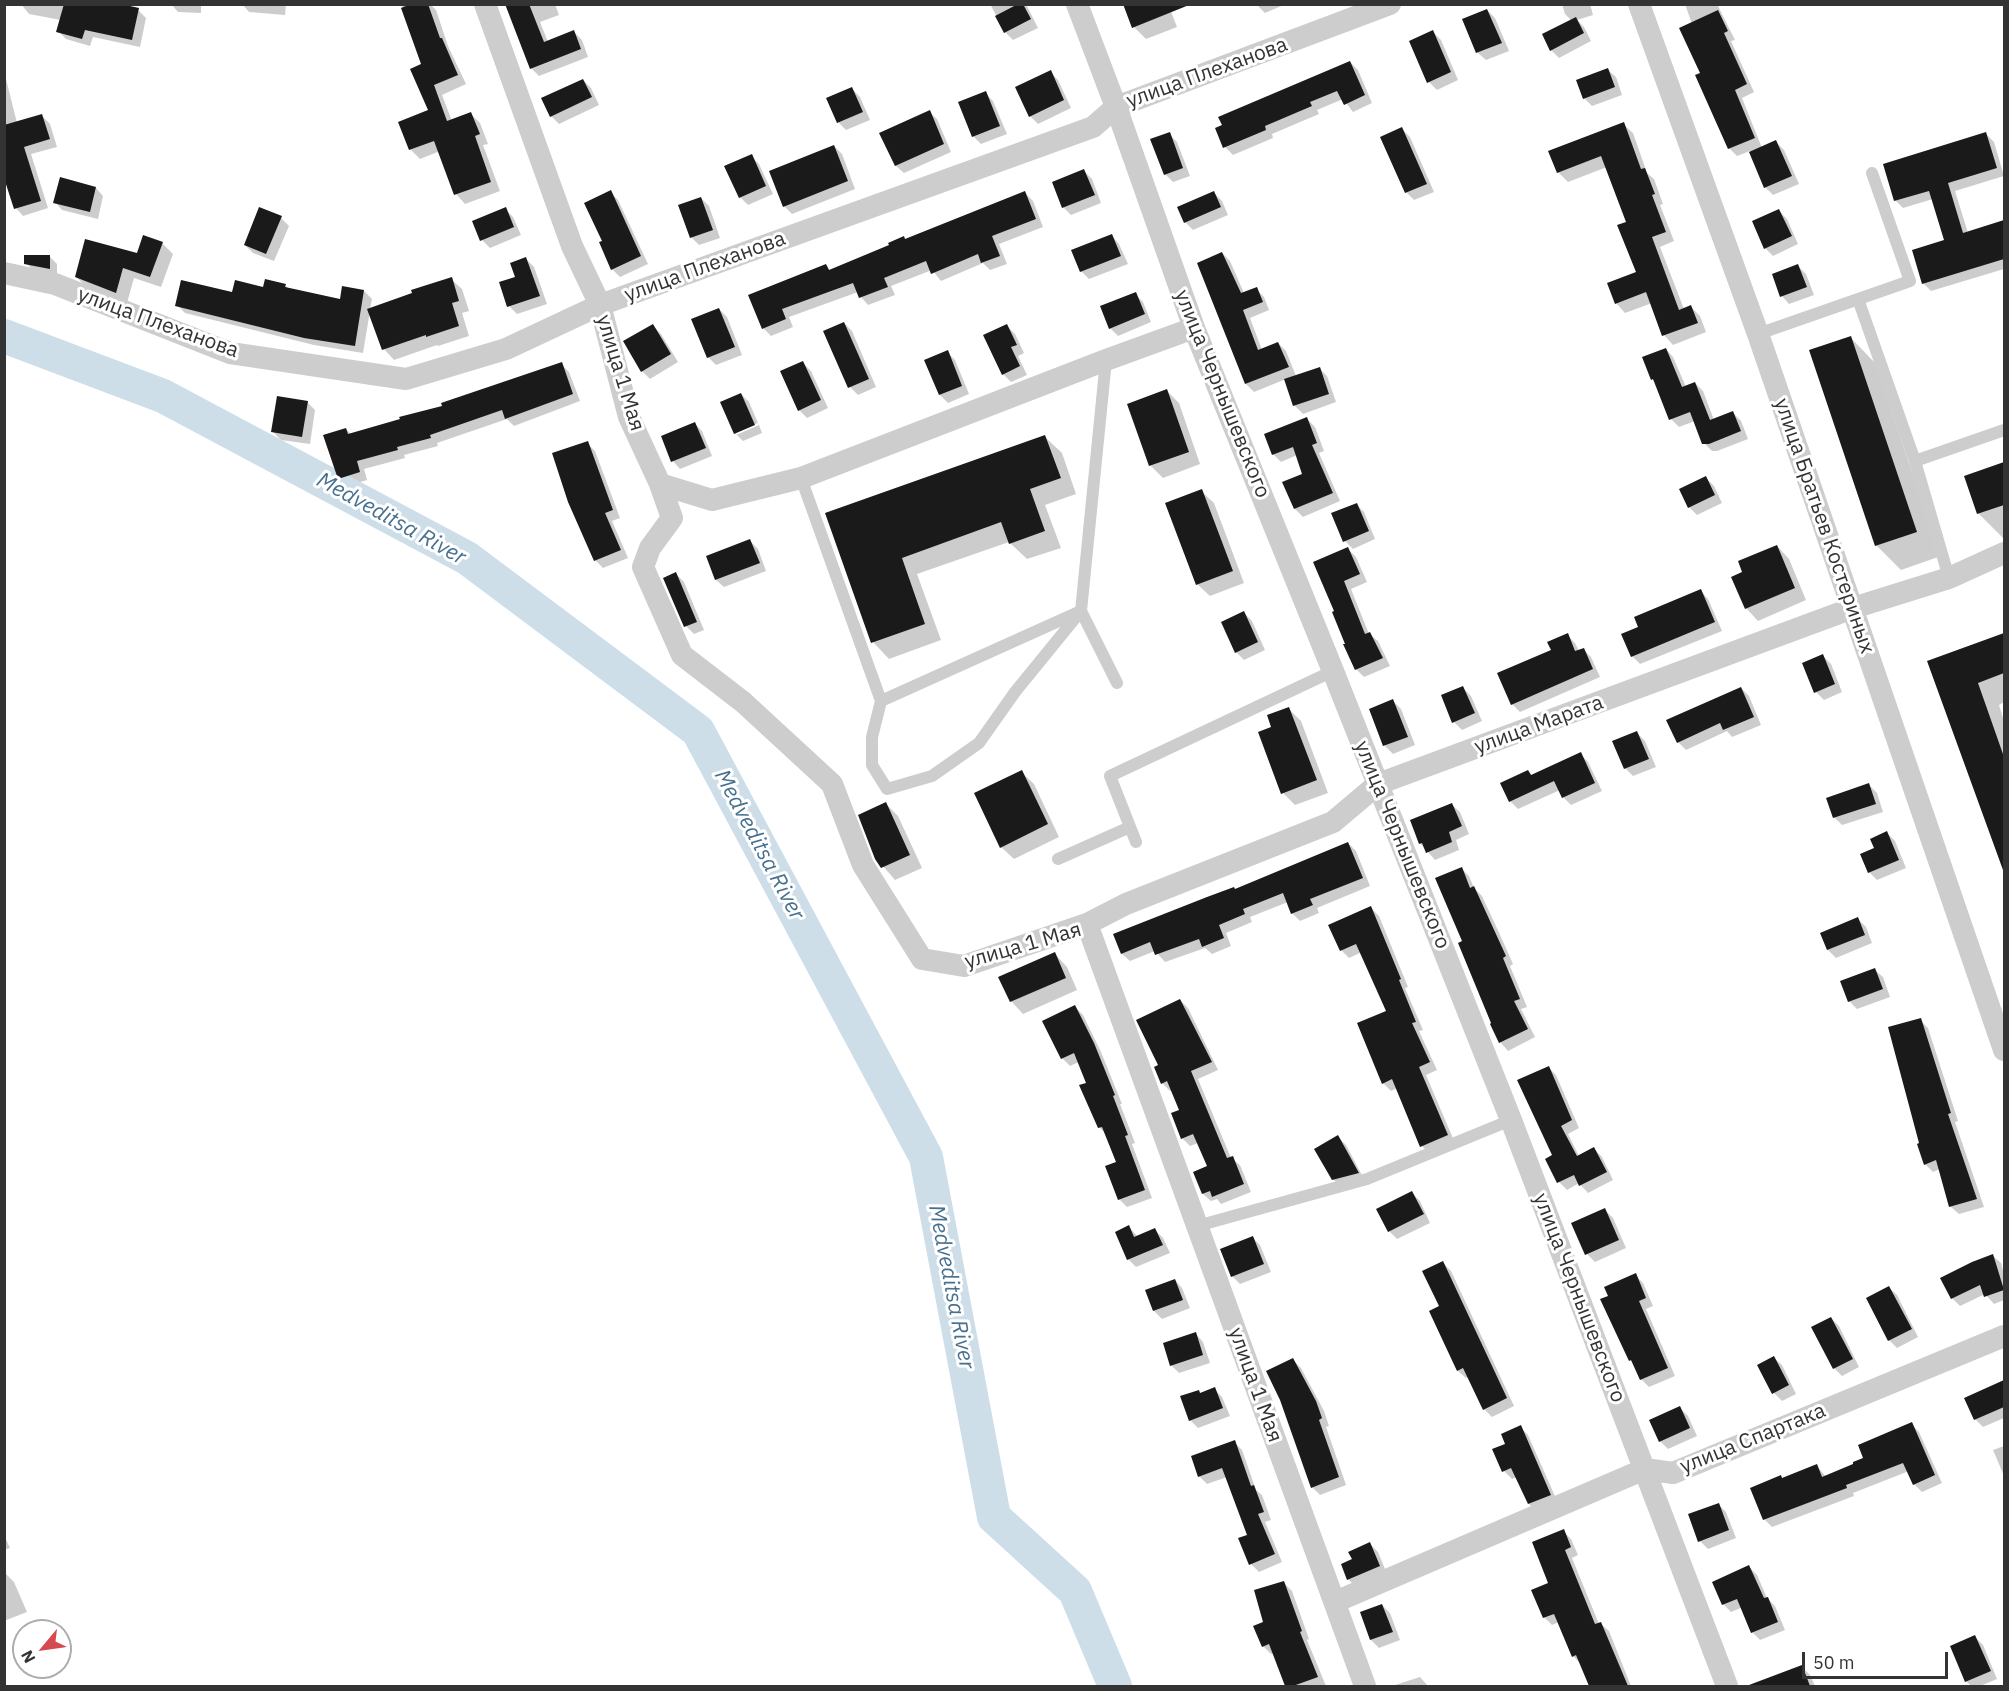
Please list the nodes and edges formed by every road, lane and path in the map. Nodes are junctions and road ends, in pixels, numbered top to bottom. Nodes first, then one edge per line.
1 (485, 4) edge
2 (1077, 4) edge
3 (1390, 4) edge
4 (1639, 4) edge
5 (1116, 107) junction
6 (1872, 173) dead end
7 (5, 270) edge
8 (1858, 299) junction
9 (600, 305) junction
10 (1194, 328) junction
11 (1758, 334) junction
12 (1106, 360) junction
13 (2004, 430) edge
14 (1915, 461) junction
15 (801, 478) junction
16 (660, 484) junction
17 (2004, 553) edge
18 (1949, 578) junction
19 (1853, 608) junction
20 (1080, 611) junction
21 (1333, 670) junction
22 (1117, 682) dead end
23 (881, 701) junction
24 (1378, 784) junction
25 (1130, 827) junction
26 (1136, 842) dead end
27 (1059, 859) dead end
28 (1087, 924) junction
29 (2004, 1050) edge
30 (1511, 1120) junction
31 (1197, 1226) junction
32 (2004, 1336) edge
33 (1645, 1469) junction
34 (1335, 1602) junction
35 (1365, 1686) edge
36 (1727, 1686) edge

1 - 9 street, улица 1 Мая
2 - 5 street, улица Чернышевского
3 - 5 street, улица Плеханова
4 - 11 street, улица Братьев Костериных
5 - 9 street, улица Плеханова
5 - 10 street, улица Чернышевского
6 - 8 lane
7 - 9 street, улица Плеханова
8 - 11 lane
8 - 14 lane
9 - 16 street, улица 1 Мая
10 - 12 street
10 - 21 street, улица Чернышевского
11 - 19 street, улица Братьев Костериных
12 - 15 street
12 - 20 lane
13 - 14 lane
14 - 18 lane
15 - 16 street
15 - 23 lane
16 - 28 street, улица 1 Мая
17 - 18 street, улица Марата
18 - 19 street, улица Марата
19 - 24 street, улица Марата
19 - 29 street, улица Братьев Костериных
20 - 22 lane
20 - 23 lane
20 - 23 lane
21 - 24 street, улица Чернышевского
21 - 25 lane
24 - 28 street, улица Марата
24 - 30 street, улица Чернышевского
25 - 26 lane
25 - 27 lane
28 - 31 street, улица 1 Мая
30 - 31 lane
30 - 33 street, улица Чернышевского
31 - 34 street, улица 1 Мая
32 - 33 street, улица Спартака
33 - 34 street, улица Спартака
33 - 36 street, улица Чернышевского
34 - 35 street, улица 1 Мая

